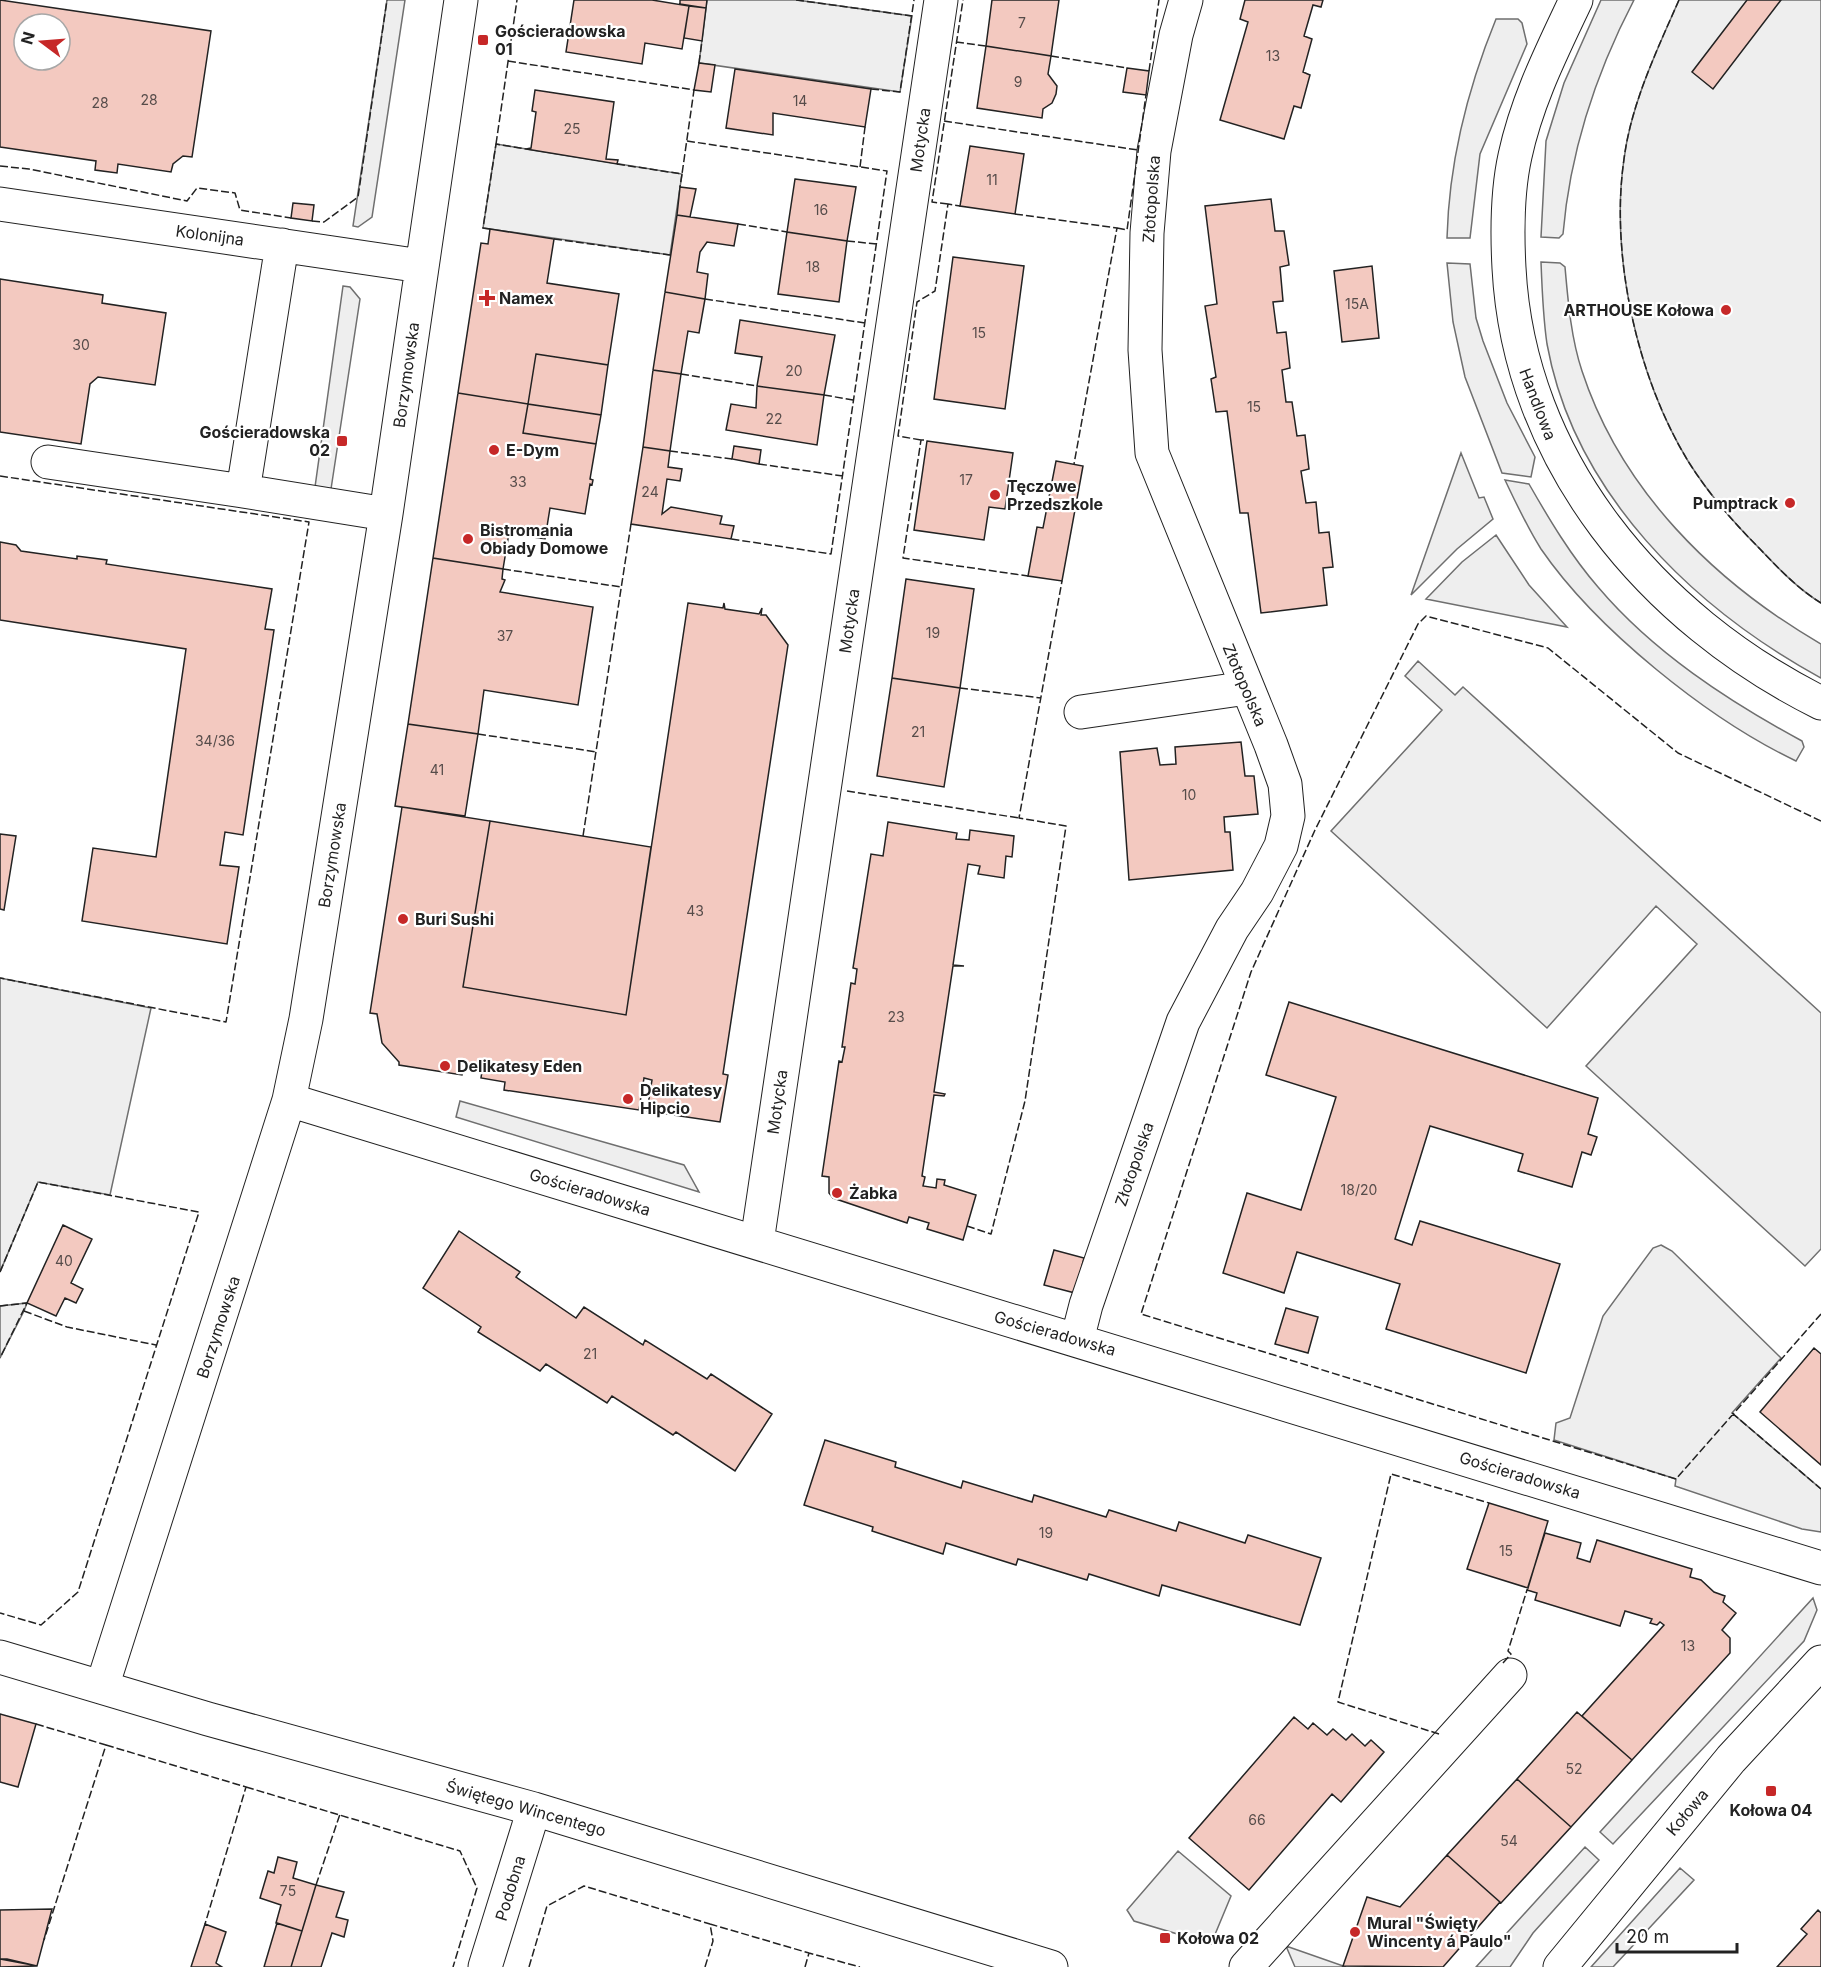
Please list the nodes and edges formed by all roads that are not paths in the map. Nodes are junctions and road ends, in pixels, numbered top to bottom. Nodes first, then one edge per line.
1 (461, 0) edge
2 (941, 0) edge
3 (1186, 0) edge
4 (1576, 0) edge
5 (0, 204) edge
6 (282, 245) junction
7 (421, 266) junction
8 (48, 462) dead end
9 (243, 491) junction
10 (386, 514) junction
11 (1247, 688) junction
12 (1821, 703) edge
13 (1081, 712) dead end
14 (289, 1100) junction
15 (757, 1242) junction
16 (1077, 1340) junction
17 (1821, 1568) edge
18 (0, 1657) edge
19 (1821, 1662) edge
20 (1510, 1675) dead end
21 (102, 1688) junction
22 (534, 1809) junction
23 (485, 1967) edge
24 (1050, 1967) edge
25 (1246, 1967) edge
26 (1560, 1967) edge

1 - 7 street, Borzymowska
2 - 15 street, Motycka
3 - 11 street, Złotopolska
4 - 12 street, Handlowa
5 - 6 street, Kolonijna
6 - 7 street, Kolonijna
6 - 9 street
7 - 10 street, Borzymowska
8 - 9 street
9 - 10 street
10 - 14 street, Borzymowska
11 - 13 street
11 - 16 street, Złotopolska
14 - 15 street, Gościeradowska
14 - 21 street, Borzymowska
15 - 16 street, Gościeradowska
16 - 17 street, Gościeradowska
18 - 21 street, Świętego Wincentego
19 - 26 street, Kołowa
20 - 25 street
21 - 22 street, Świętego Wincentego
22 - 23 street, Podobna
22 - 24 street, Świętego Wincentego

